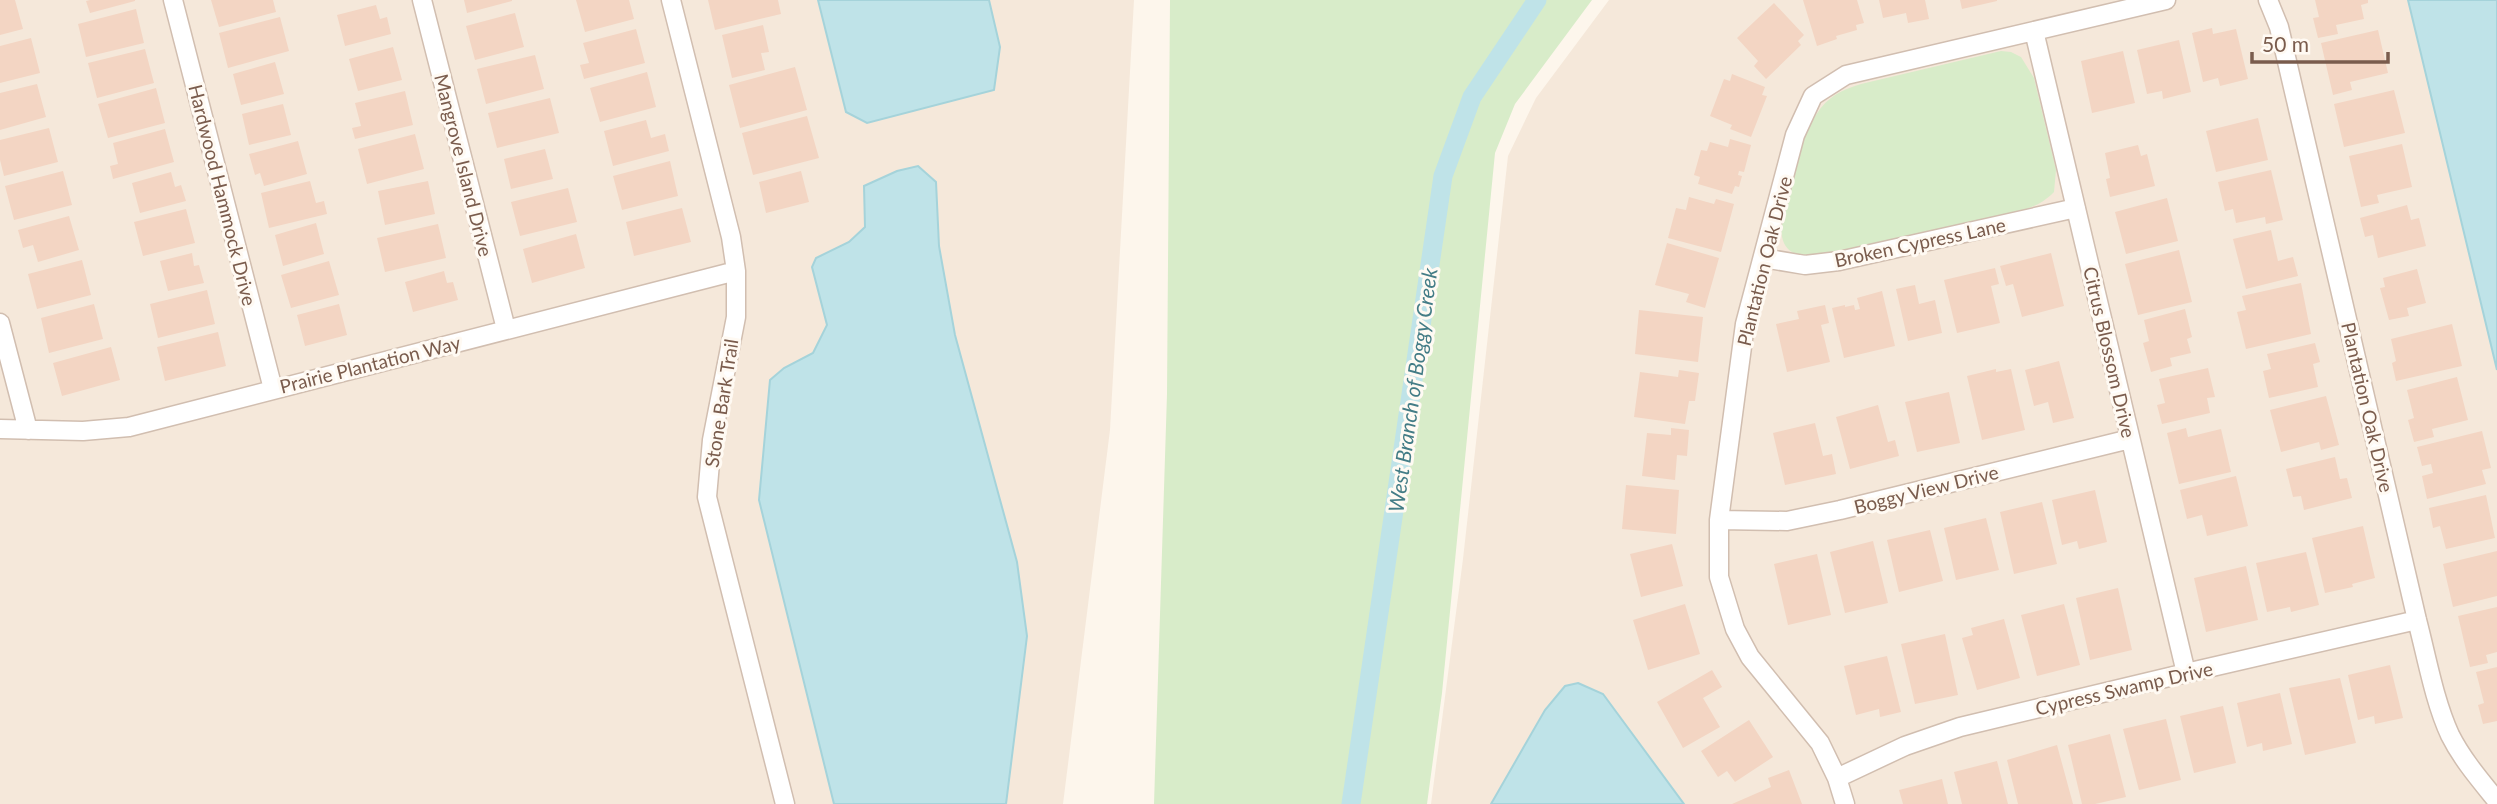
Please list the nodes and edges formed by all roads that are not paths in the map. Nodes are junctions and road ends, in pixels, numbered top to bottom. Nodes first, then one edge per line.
1 (173, 0) edge
2 (422, 0) edge
3 (671, 0) edge
4 (2166, 0) edge
5 (2268, 0) edge
6 (2035, 31) junction
7 (2076, 208) junction
8 (1763, 258) junction
9 (736, 271) junction
10 (0, 323) edge
11 (506, 329) junction
12 (273, 389) junction
13 (0, 429) edge
14 (28, 430) junction
15 (2130, 439) junction
16 (1719, 520) junction
17 (2417, 620) junction
18 (2186, 673) junction
19 (1837, 778) junction
20 (2497, 801) edge
21 (785, 804) edge
22 (1845, 804) edge

1 - 12 street, Hardwood Hammock Drive
2 - 11 street, Mangrove Island Drive
3 - 9 street, Stone Bark Trail
4 - 6 street, Plantation Oak Drive
5 - 17 street, Plantation Oak Drive
6 - 7 street, Citrus Blossom Drive
6 - 8 street, Plantation Oak Drive
7 - 8 street, Broken Cypress Lane
7 - 15 street, Citrus Blossom Drive
8 - 16 street, Plantation Oak Drive
9 - 11 street, Prairie Plantation Way
9 - 21 street, Stone Bark Trail
10 - 14 street
11 - 12 street, Prairie Plantation Way
12 - 14 street, Prairie Plantation Way
13 - 14 street, Prairie Plantation Way
15 - 16 street, Boggy View Drive
15 - 18 street, Citrus Blossom Drive
16 - 19 street, Plantation Oak Drive
17 - 18 street, Cypress Swamp Drive
17 - 20 street, Plantation Oak Drive
18 - 19 street, Cypress Swamp Drive
19 - 22 street, Plantation Oak Drive

